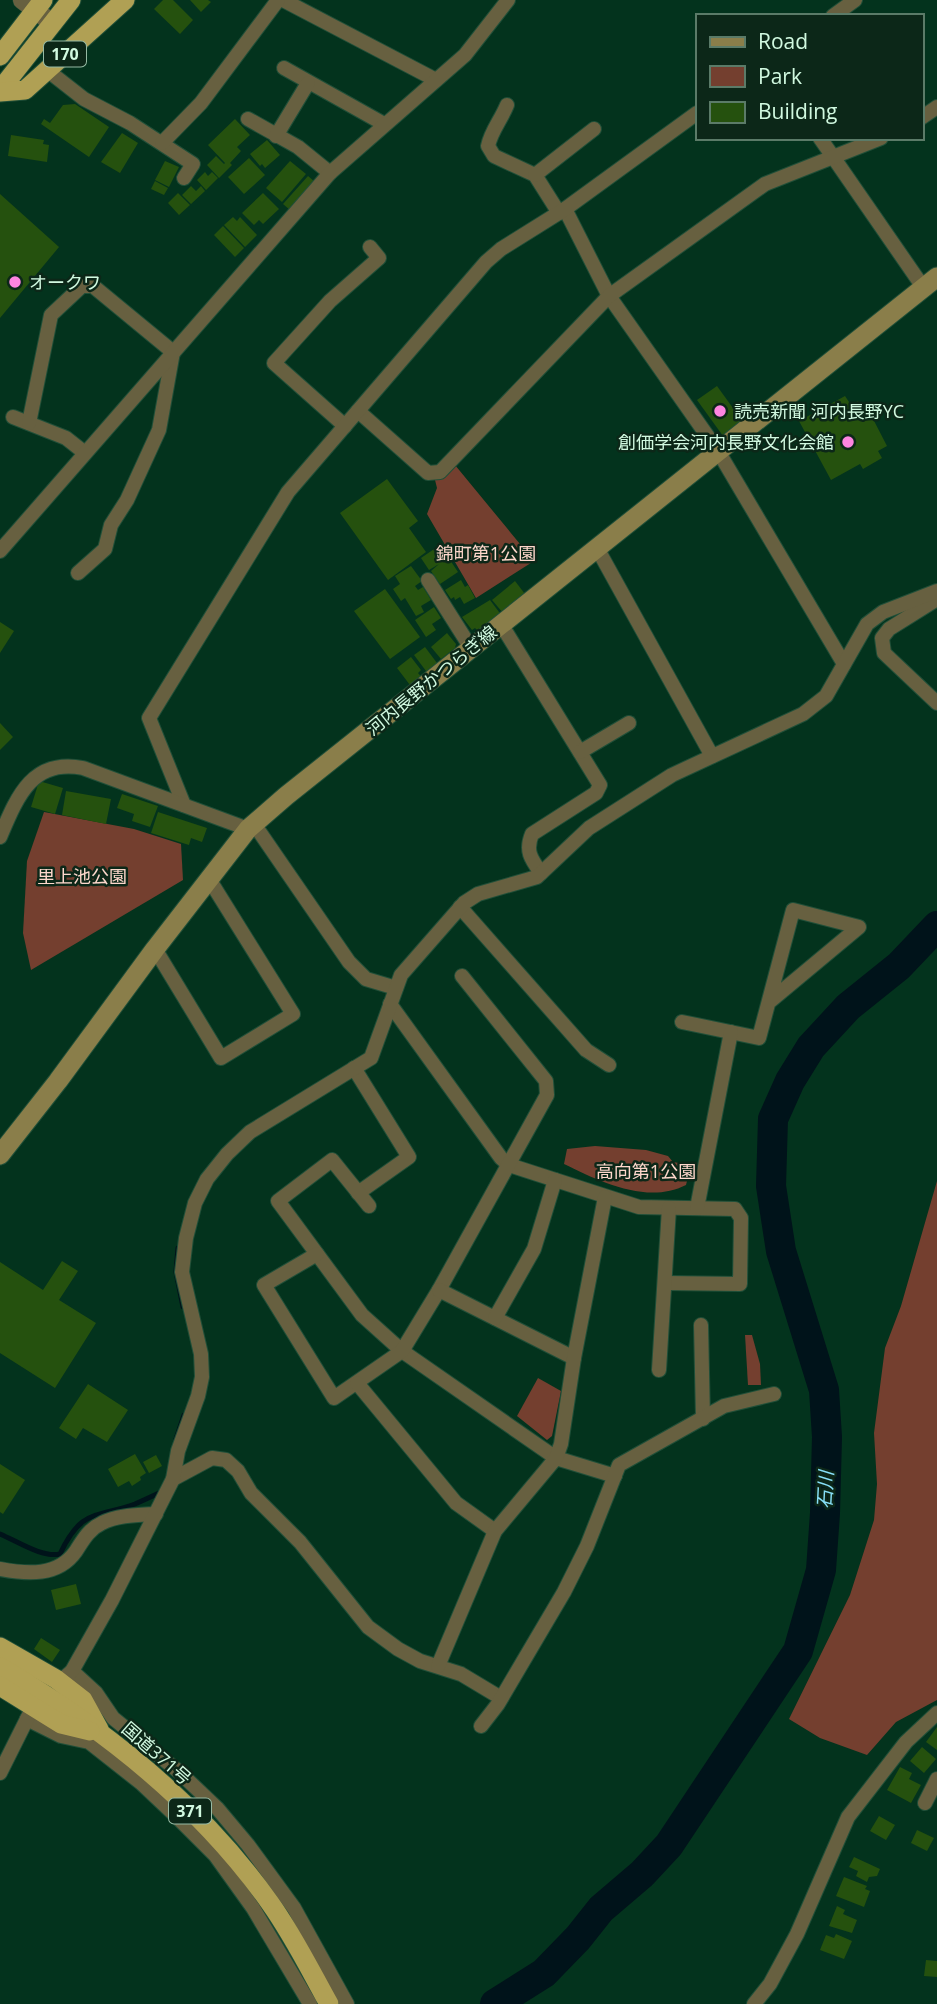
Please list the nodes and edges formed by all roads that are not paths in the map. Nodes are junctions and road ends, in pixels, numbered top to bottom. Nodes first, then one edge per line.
1 (71, 0) edge
2 (124, 0) edge
3 (280, 0) edge
4 (508, 0) edge
5 (855, 0) edge
6 (33, 3) edge
7 (836, 14) edge
8 (52, 23) junction
9 (0, 56) edge
10 (284, 68) dead end
11 (47, 70) junction
12 (436, 80) junction
13 (308, 83) junction
14 (0, 91) edge
15 (507, 105) dead end
16 (696, 114) edge
17 (248, 119) dead end
18 (384, 124) junction
19 (594, 129) dead end
20 (276, 136) junction
21 (821, 140) edge
22 (876, 140) edge
23 (162, 143) junction
24 (834, 158) junction
25 (330, 173) junction
26 (535, 175) junction
27 (184, 178) dead end
28 (562, 211) junction
29 (370, 247) dead end
30 (930, 282) edge
31 (608, 296) junction
32 (173, 352) junction
33 (358, 411) junction
34 (13, 417) dead end
35 (29, 424) junction
36 (345, 426) junction
37 (718, 451) junction
38 (85, 453) junction
39 (597, 548) junction
40 (0, 551) edge
41 (78, 573) dead end
42 (428, 580) dead end
43 (937, 592) edge
44 (937, 599) edge
45 (501, 624) junction
46 (471, 648) junction
47 (844, 664) junction
48 (937, 703) edge
49 (629, 723) dead end
50 (580, 752) junction
51 (712, 756) junction
52 (184, 804) junction
53 (251, 827) junction
54 (0, 837) edge
55 (541, 873) junction
56 (209, 879) junction
57 (460, 907) junction
58 (155, 949) junction
59 (462, 976) dead end
60 (396, 988) junction
61 (769, 1002) junction
62 (390, 1004) junction
63 (682, 1022) dead end
64 (731, 1032) junction
65 (609, 1065) dead end
66 (354, 1068) junction
67 (0, 1155) edge
68 (509, 1165) junction
69 (555, 1180) junction
70 (358, 1193) junction
71 (605, 1197) junction
72 (369, 1206) dead end
73 (669, 1208) junction
74 (697, 1208) junction
75 (317, 1254) junction
76 (666, 1283) junction
77 (439, 1290) junction
78 (495, 1318) junction
79 (701, 1325) dead end
80 (402, 1351) junction
81 (575, 1357) junction
82 (659, 1370) dead end
83 (357, 1383) junction
84 (774, 1394) dead end
85 (704, 1419) junction
86 (556, 1458) junction
87 (614, 1476) junction
88 (173, 1479) junction
89 (156, 1514) junction
90 (495, 1531) junction
91 (0, 1569) edge
92 (0, 1647) edge
93 (438, 1666) junction
94 (0, 1667) edge
95 (0, 1686) edge
96 (501, 1698) junction
97 (937, 1713) edge
98 (481, 1726) dead end
99 (102, 1733) junction
100 (0, 1773) edge
101 (937, 1779) edge
102 (925, 1803) dead end
103 (310, 2004) edge
104 (329, 2004) edge
105 (347, 2004) edge
106 (754, 2004) edge

1 - 8 highway, 170
2 - 11 highway, 170
3 - 12 street
3 - 23 street
4 - 12 street
5 - 7 street
6 - 8 street
6 - 9 highway
8 - 14 highway, 170
10 - 13 street
11 - 14 highway, 170
11 - 23 street
12 - 18 street
13 - 18 street
13 - 20 street
15 - 26 street
16 - 28 street
17 - 20 street
18 - 25 street
19 - 26 street
20 - 25 street
21 - 24 street
22 - 24 street
23 - 27 street
24 - 30 street
24 - 31 street
25 - 32 street
26 - 28 street
28 - 31 street
28 - 33 street
29 - 36 street
30 - 37 main road, 河内長野かつらぎ線
31 - 33 street
31 - 37 street
32 - 35 street
32 - 38 street
32 - 41 street
33 - 36 street
34 - 35 street
35 - 38 street
36 - 52 street
37 - 39 main road, 河内長野かつらぎ線
37 - 47 street
38 - 40 street
39 - 45 main road, 河内長野かつらぎ線
39 - 51 street
42 - 46 street
43 - 47 street
44 - 48 street
45 - 46 main road, 河内長野かつらぎ線
45 - 50 street
46 - 53 main road, 河内長野かつらぎ線
47 - 51 street
49 - 50 street
50 - 55 street
51 - 55 street
52 - 53 street
52 - 54 street
53 - 56 main road, 河内長野かつらぎ線
53 - 60 street
55 - 57 street
56 - 58 main road, 河内長野かつらぎ線
56 - 58 street
57 - 60 street
57 - 65 street
58 - 67 main road, 河内長野かつらぎ線
59 - 68 street
60 - 62 street
61 - 61 street
61 - 64 street
62 - 66 street
62 - 68 street
63 - 64 street
64 - 74 street
66 - 70 street
66 - 88 street
68 - 69 street
68 - 77 street
69 - 71 street
69 - 78 street
70 - 72 street
70 - 75 street
71 - 73 street
71 - 81 street
73 - 74 street
73 - 76 street
74 - 76 street
75 - 80 street
75 - 83 street
76 - 82 street
77 - 78 street
77 - 80 street
78 - 81 street
79 - 85 street
80 - 83 street
80 - 86 street
81 - 86 street
83 - 90 street
84 - 85 street
85 - 87 street
86 - 87 street
86 - 90 street
87 - 96 street
88 - 89 street
88 - 93 street
89 - 91 street
89 - 105 street
90 - 93 street
92 - 99 highway
93 - 96 street
94 - 99 highway, 国道371号 / 371
95 - 99 highway
96 - 98 street
97 - 106 street
99 - 104 highway, 国道371号 / 371
100 - 103 street
101 - 102 street

